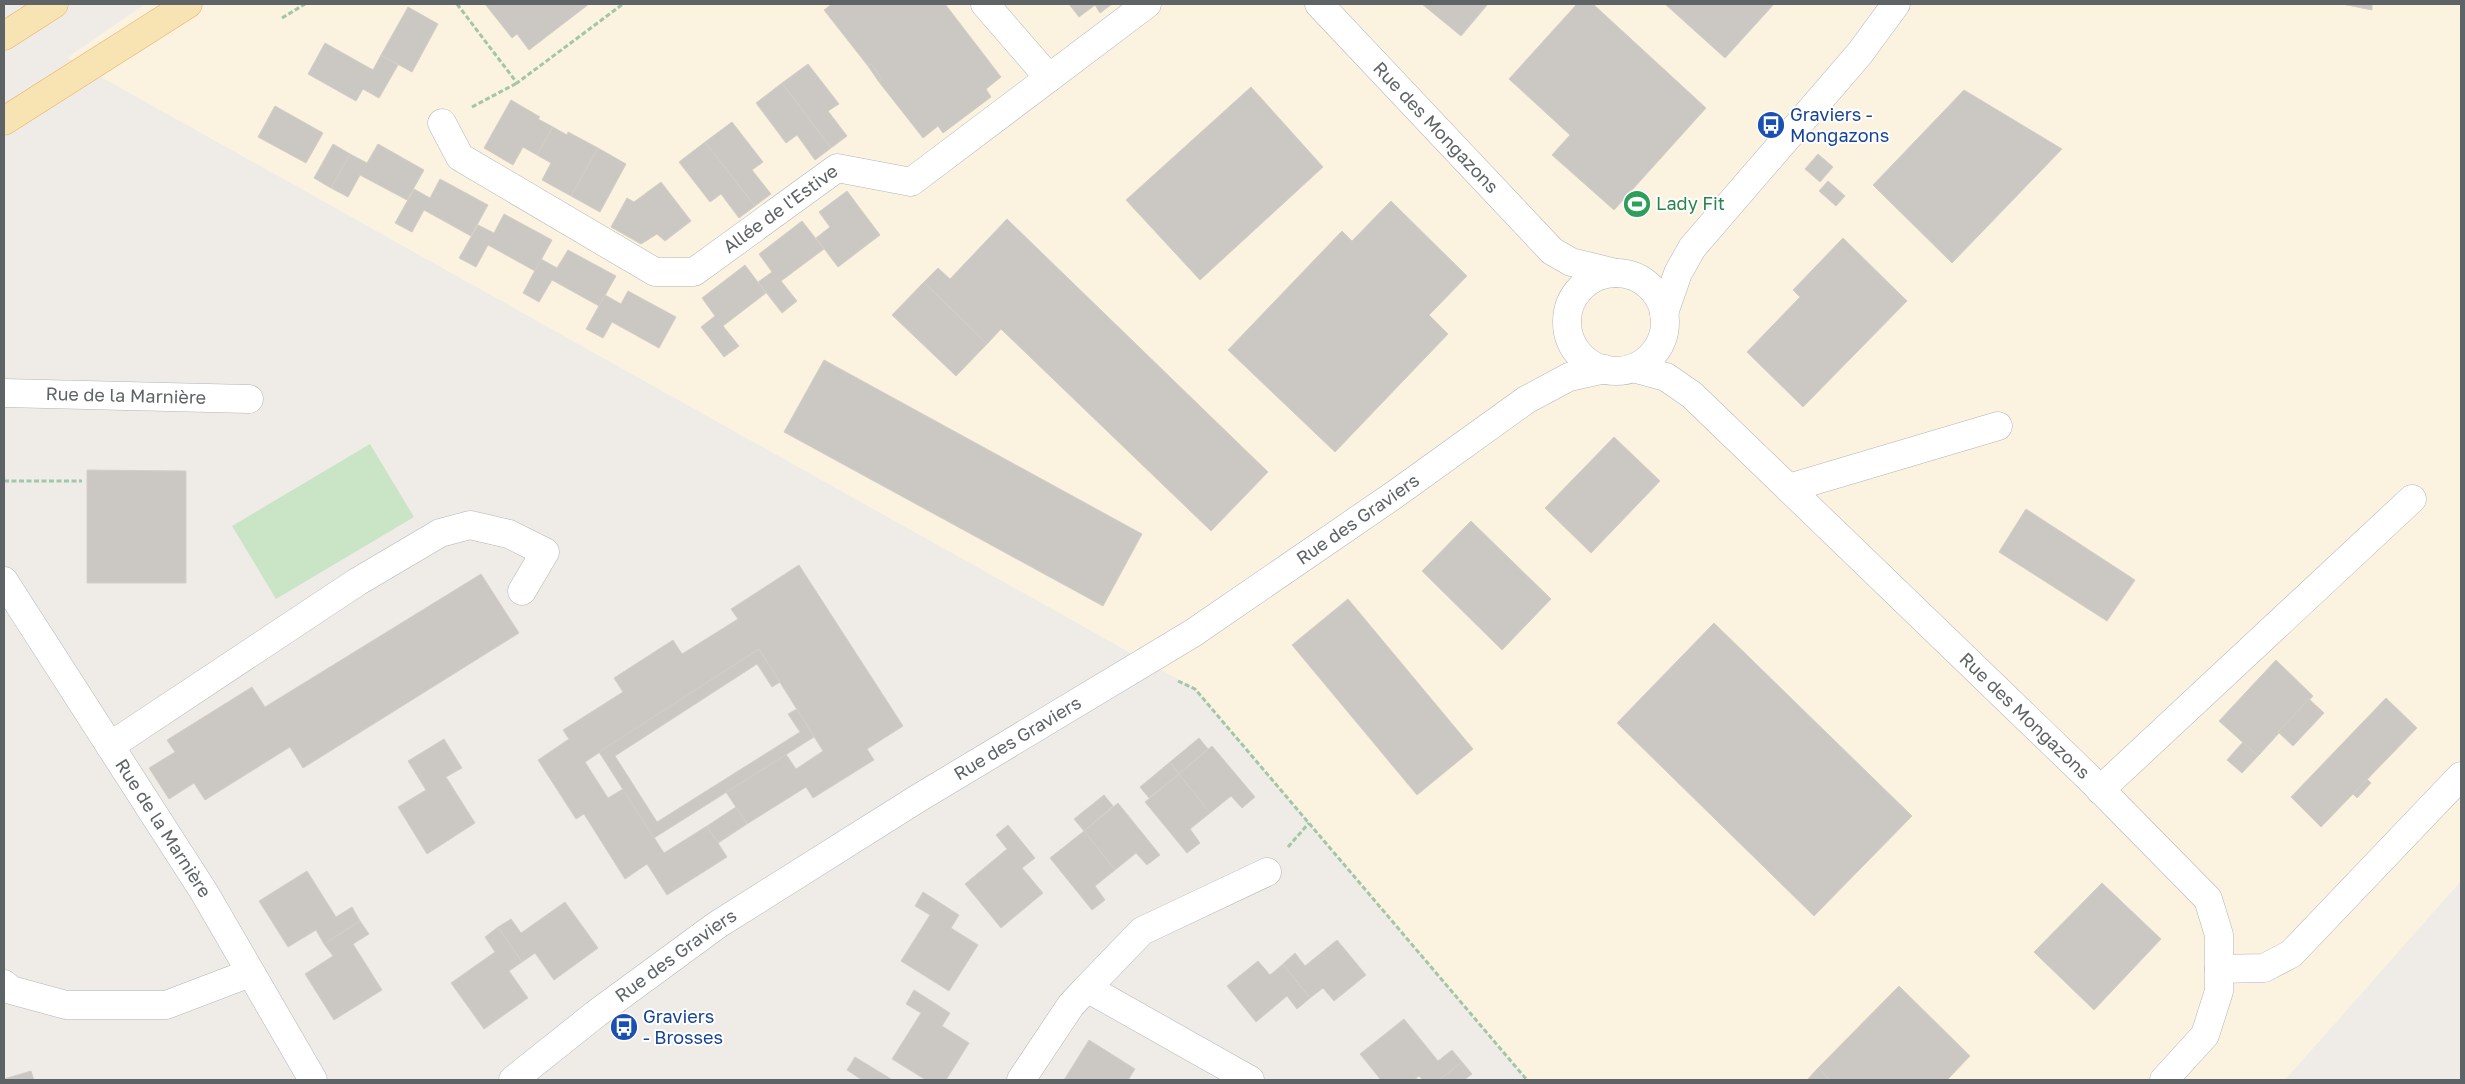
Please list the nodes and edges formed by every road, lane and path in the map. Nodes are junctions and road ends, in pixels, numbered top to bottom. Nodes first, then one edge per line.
1 (54, 4) edge
2 (188, 4) edge
3 (305, 4) edge
4 (457, 4) edge
5 (623, 4) edge
6 (985, 4) edge
7 (1147, 4) edge
8 (1319, 4) edge
9 (1896, 4) edge
10 (282, 18) dead end
11 (4, 36) edge
12 (1049, 78) junction
13 (518, 83) junction
14 (4, 121) edge
15 (442, 123) joint
16 (1692, 248) junction
17 (1552, 251) junction
18 (1624, 274) junction
19 (1568, 322) junction
20 (1664, 322) junction
21 (1633, 368) junction
22 (1605, 369) junction
23 (4, 393) edge
24 (1692, 395) junction
25 (249, 399) dead end
26 (1526, 400) junction
27 (1998, 426) dead end
28 (4, 481) edge
29 (82, 481) dead end
30 (1789, 488) junction
31 (2412, 499) dead end
32 (4, 581) edge
33 (522, 591) dead end
34 (1143, 662) junction
35 (110, 746) junction
36 (2461, 776) edge
37 (2100, 790) junction
38 (1267, 872) dead end
39 (2219, 969) junction
40 (250, 973) junction
41 (4, 984) edge
42 (1087, 988) junction
43 (313, 1080) edge
44 (513, 1080) edge
45 (1021, 1080) edge
46 (1250, 1080) edge
47 (1527, 1080) edge
48 (2164, 1080) edge

1 - 11 main road
2 - 14 main road
3 - 10 path
4 - 13 path
5 - 13 path
6 - 12 street
7 - 12 street, Allée de l'Estive
8 - 17 street, Rue des Mongazons
9 - 16 street
12 - 15 street, Allée de l'Estive
13 - 15 path
16 - 18 street
16 - 20 street
17 - 18 street, Rue des Mongazons
17 - 19 street, Rue des Mongazons
18 - 19 street
18 - 20 street
19 - 22 street
19 - 26 street, Rue des Graviers
20 - 21 street
20 - 24 street, Rue des Mongazons
21 - 22 street
21 - 24 street, Rue des Mongazons
22 - 26 street, Rue des Graviers
23 - 25 street, Rue de la Marnière
24 - 30 street, Rue des Mongazons
26 - 34 street, Rue des Graviers
27 - 30 street
28 - 29 path
30 - 37 street, Rue des Mongazons
31 - 37 street
32 - 35 street, Rue de la Marnière
33 - 35 street
34 - 44 street, Rue des Graviers
34 - 47 path
35 - 40 street, Rue de la Marnière
36 - 39 street
37 - 39 street, Rue des Mongazons
38 - 42 street
39 - 48 street, Rue des Mongazons
40 - 41 street
40 - 43 street, Rue de la Marnière
42 - 45 street
42 - 46 street

